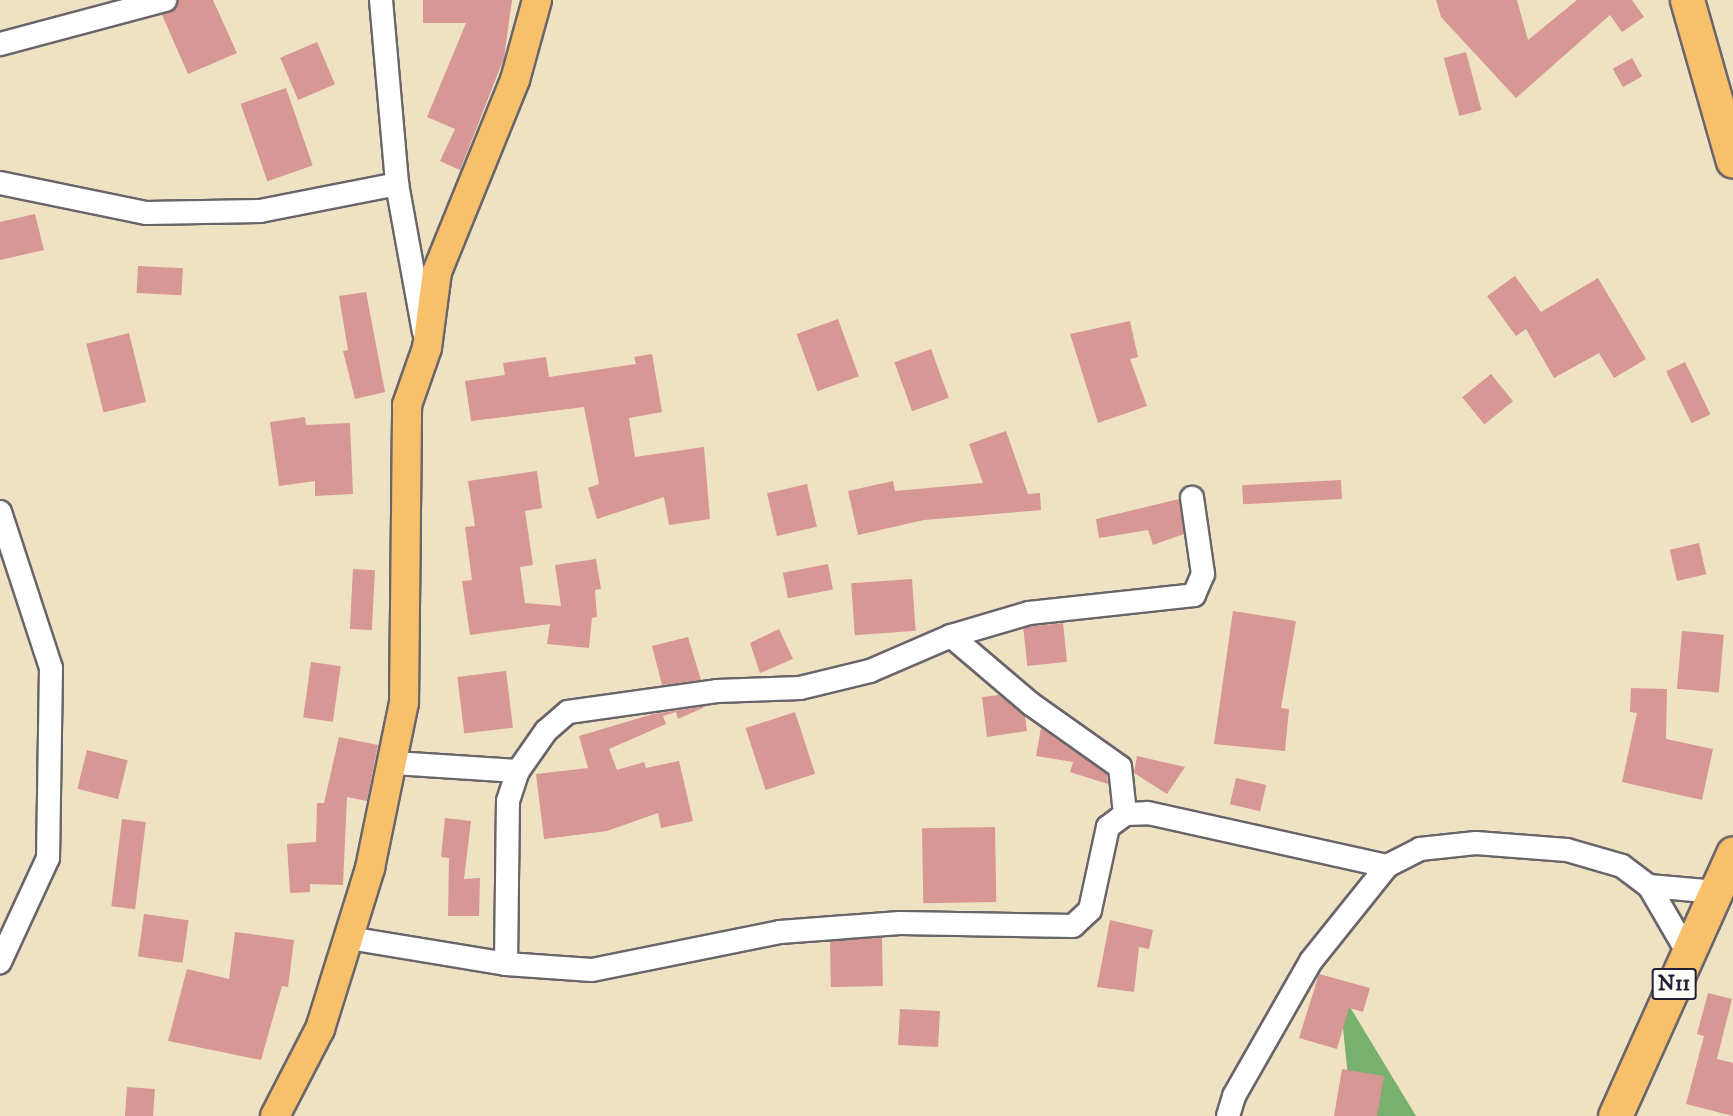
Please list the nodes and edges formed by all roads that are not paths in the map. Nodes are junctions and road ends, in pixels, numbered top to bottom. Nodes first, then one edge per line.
1 (165, 0) edge
2 (381, 0) edge
3 (537, 0) edge
4 (1687, 0) edge
5 (0, 44) edge
6 (1733, 161) edge
7 (0, 183) edge
8 (397, 184) junction
9 (427, 348) junction
10 (1192, 498) dead end
11 (0, 512) edge
12 (951, 636) junction
13 (394, 763) junction
14 (518, 771) junction
15 (1125, 814) junction
16 (1733, 853) edge
17 (1387, 866) junction
18 (1649, 885) junction
19 (1717, 892) junction
20 (349, 938) junction
21 (1688, 953) junction
22 (0, 962) edge
23 (506, 964) junction
24 (275, 1116) edge
25 (1228, 1116) edge
26 (1615, 1116) edge

1 - 5 street
2 - 8 street
3 - 9 main road
4 - 6 highway
7 - 8 street
8 - 9 street
9 - 13 main road
10 - 12 street
11 - 22 street
12 - 14 street
12 - 15 street
13 - 14 street
13 - 20 main road
14 - 23 street
15 - 17 street
15 - 23 street
16 - 19 highway, N11
17 - 18 street
17 - 25 street
18 - 19 street
18 - 21 street
19 - 21 highway, N11
20 - 23 street
20 - 24 main road
21 - 26 highway, N11

